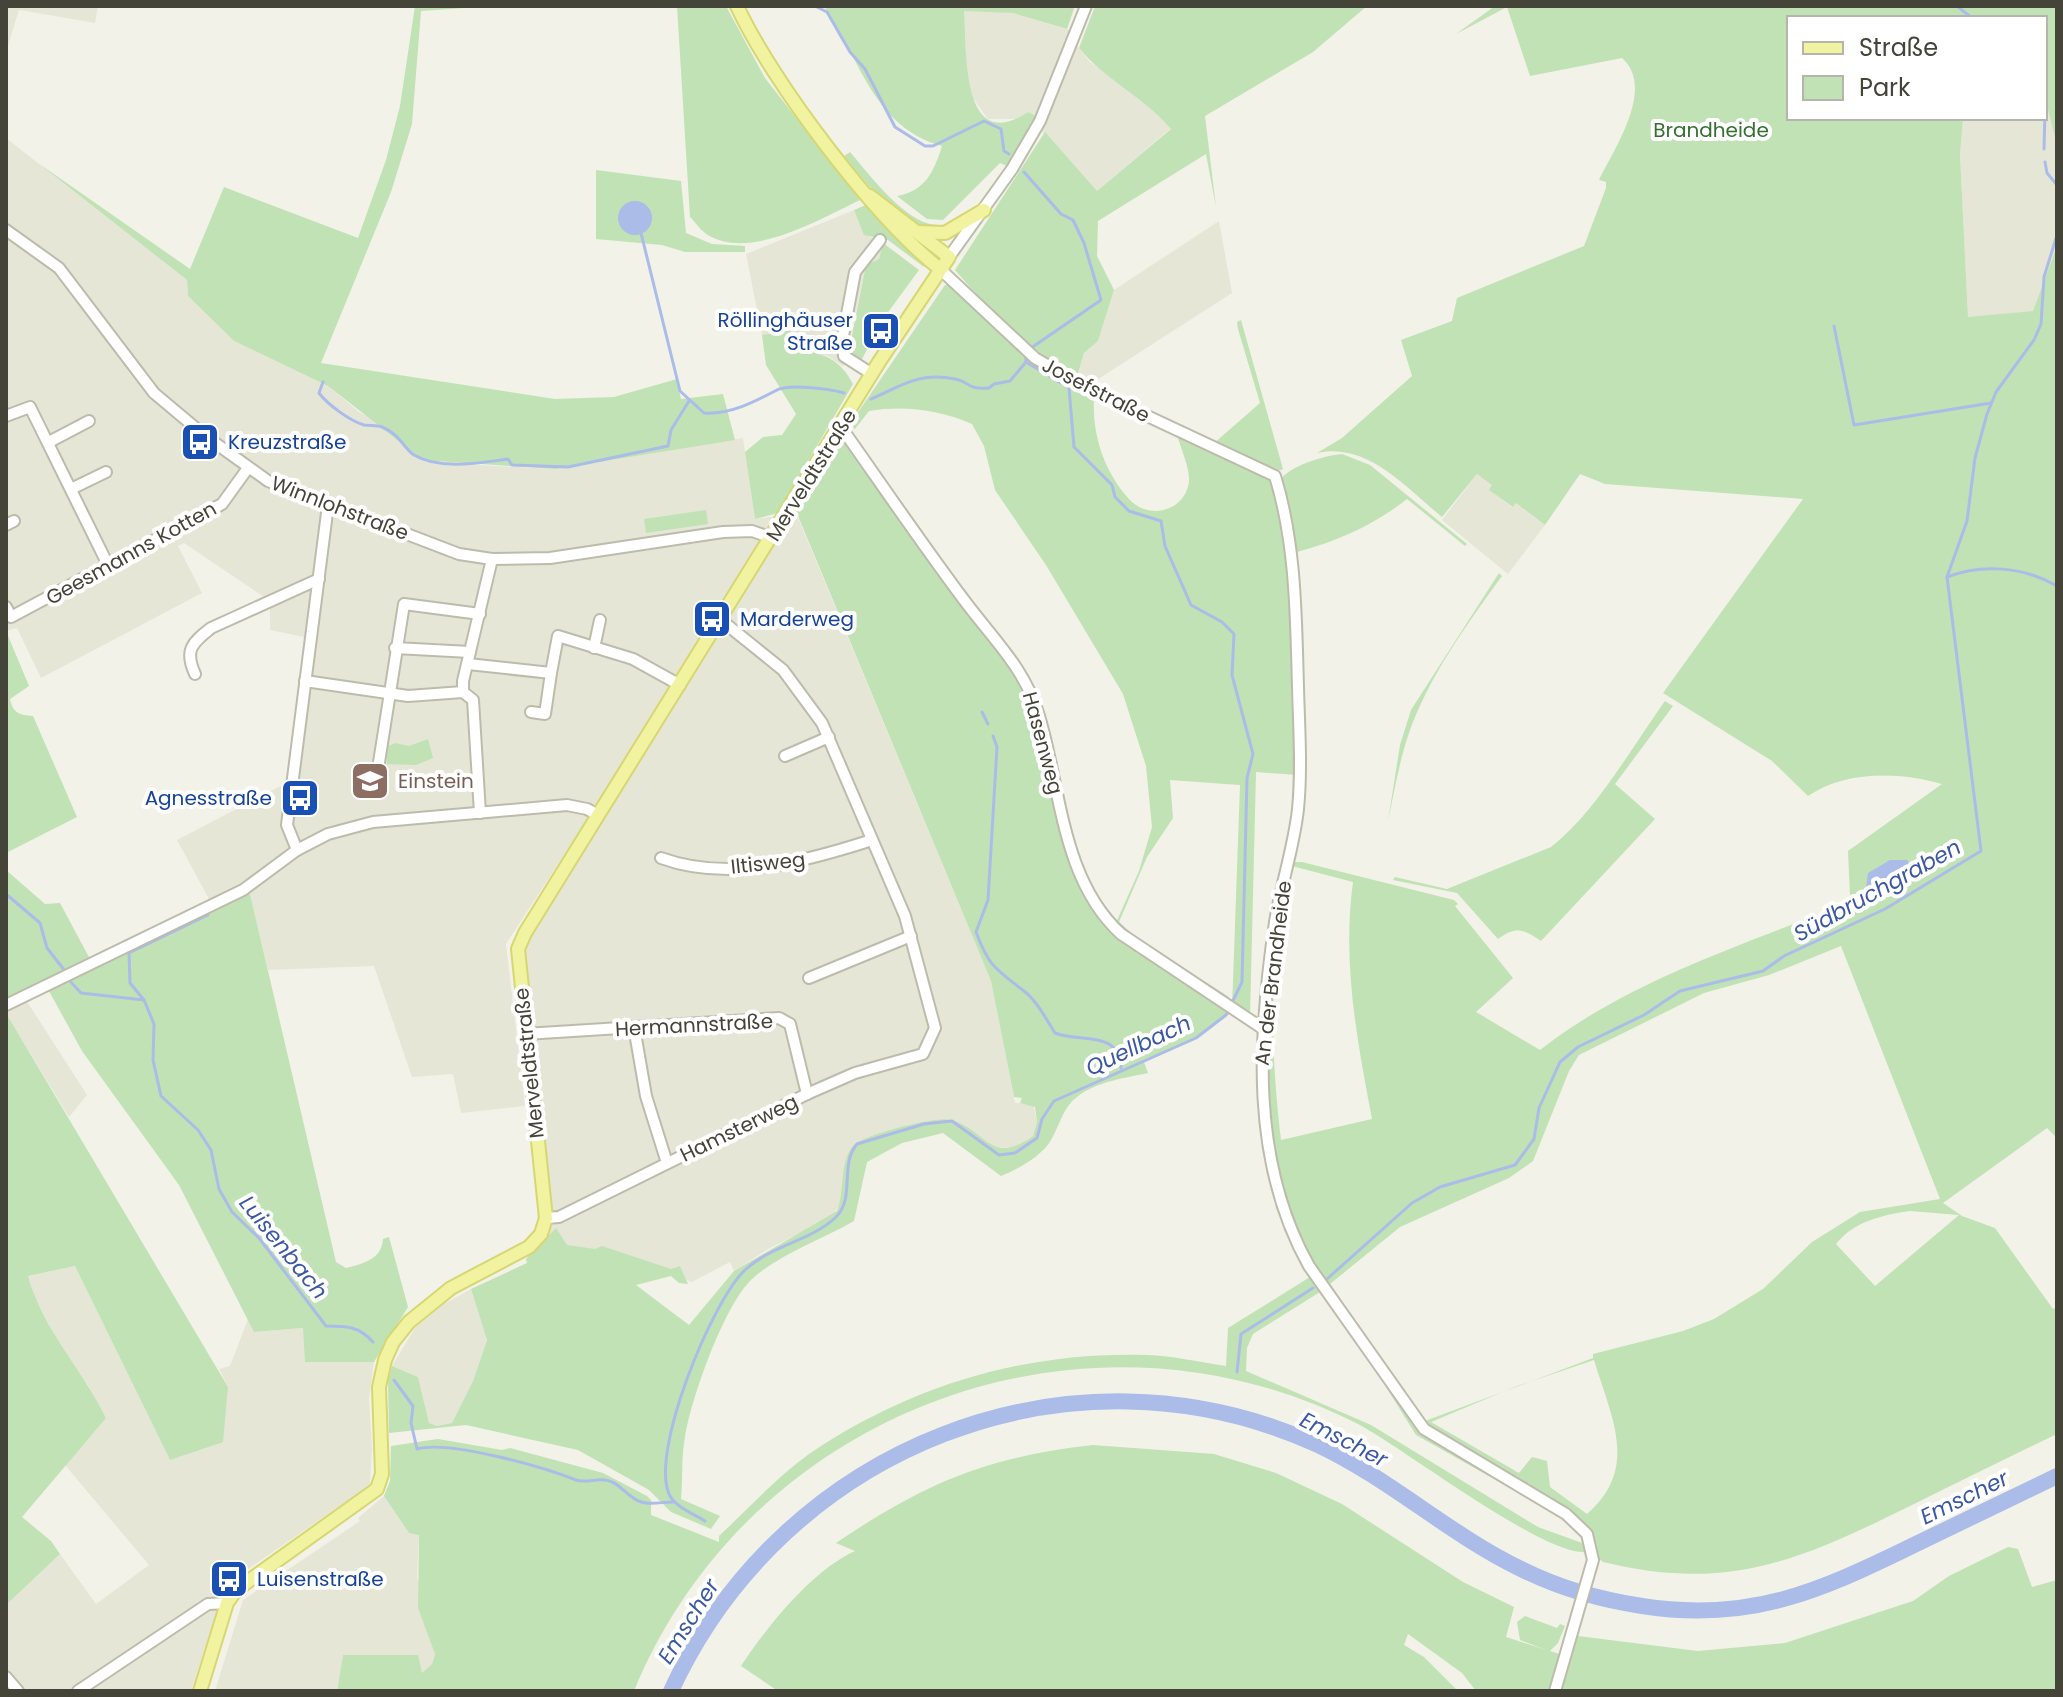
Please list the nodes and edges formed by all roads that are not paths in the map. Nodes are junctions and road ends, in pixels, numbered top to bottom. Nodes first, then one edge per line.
1 (737, 6) edge
2 (1086, 6) edge
3 (870, 196) junction
4 (984, 210) junction
5 (6, 230) edge
6 (916, 231) junction
7 (880, 240) dead end
8 (949, 257) junction
9 (940, 269) junction
10 (872, 374) junction
11 (6, 416) edge
12 (89, 421) dead end
13 (841, 427) junction
14 (49, 442) junction
15 (248, 468) junction
16 (106, 472) dead end
17 (1275, 476) joint
18 (71, 489) junction
19 (328, 505) junction
20 (772, 538) junction
21 (492, 559) junction
22 (109, 567) junction
23 (319, 579) junction
24 (6, 607) edge
25 (480, 614) junction
26 (600, 620) dead end
27 (721, 620) junction
28 (395, 648) junction
29 (594, 648) junction
30 (469, 658) junction
31 (551, 673) junction
32 (195, 674) dead end
33 (305, 681) junction
34 (680, 685) junction
35 (463, 692) junction
36 (388, 694) junction
37 (531, 712) dead end
38 (829, 737) junction
39 (785, 756) dead end
40 (377, 775) dead end
41 (480, 813) junction
42 (598, 815) junction
43 (872, 840) junction
44 (297, 850) junction
45 (661, 858) dead end
46 (911, 936) junction
47 (809, 978) dead end
48 (6, 1005) edge
49 (634, 1027) junction
50 (1262, 1028) junction
51 (525, 1034) junction
52 (807, 1094) junction
53 (667, 1163) junction
54 (546, 1218) junction
55 (227, 1603) junction
56 (6, 1677) edge
57 (18, 1691) edge
58 (78, 1691) edge
59 (200, 1691) edge
60 (1555, 1691) edge

1 - 3 main road
2 - 4 street, Merveldtstraße
3 - 6 main road
3 - 9 main road
4 - 6 main road
4 - 8 street, Merveldtstraße
5 - 15 street, Winnlohstraße
6 - 8 main road
7 - 10 street
8 - 9 main road, Merveldtstraße
9 - 10 main road, Merveldtstraße
9 - 17 street, Josefstraße
10 - 13 main road, Merveldtstraße
11 - 14 street
12 - 14 street
13 - 20 main road, Merveldtstraße
13 - 50 street, Hasenweg
14 - 18 street
15 - 19 street, Winnlohstraße
15 - 22 street, Geesmanns Kotten
16 - 18 street
17 - 50 street, An der Brandheide
18 - 22 street
19 - 21 street, Winnlohstraße
19 - 23 street
20 - 21 street, Winnlohstraße
20 - 27 main road, Merveldtstraße
21 - 25 street
22 - 24 street, Geesmanns Kotten
23 - 32 street
23 - 33 street
25 - 28 street
25 - 30 street
26 - 29 street
27 - 34 main road, Merveldtstraße
27 - 38 street
28 - 30 street
28 - 36 street
29 - 31 street
29 - 34 street
30 - 31 street
30 - 35 street
31 - 37 street
33 - 36 street
33 - 44 street
34 - 42 main road, Merveldtstraße
35 - 36 street
35 - 41 street
36 - 40 street
38 - 39 street
38 - 43 street
41 - 42 street
41 - 44 street
42 - 51 main road, Merveldtstraße
43 - 45 street, Iltisweg
43 - 46 street
44 - 48 street
46 - 47 street
46 - 52 street, Hamsterweg
49 - 51 street, Hermannstraße
49 - 52 street, Hermannstraße
49 - 53 street
50 - 60 street, An der Brandheide
51 - 54 main road, Merveldtstraße
52 - 53 street, Hamsterweg
53 - 54 street, Hamsterweg
54 - 55 main road
55 - 58 street
55 - 59 main road
56 - 57 street

